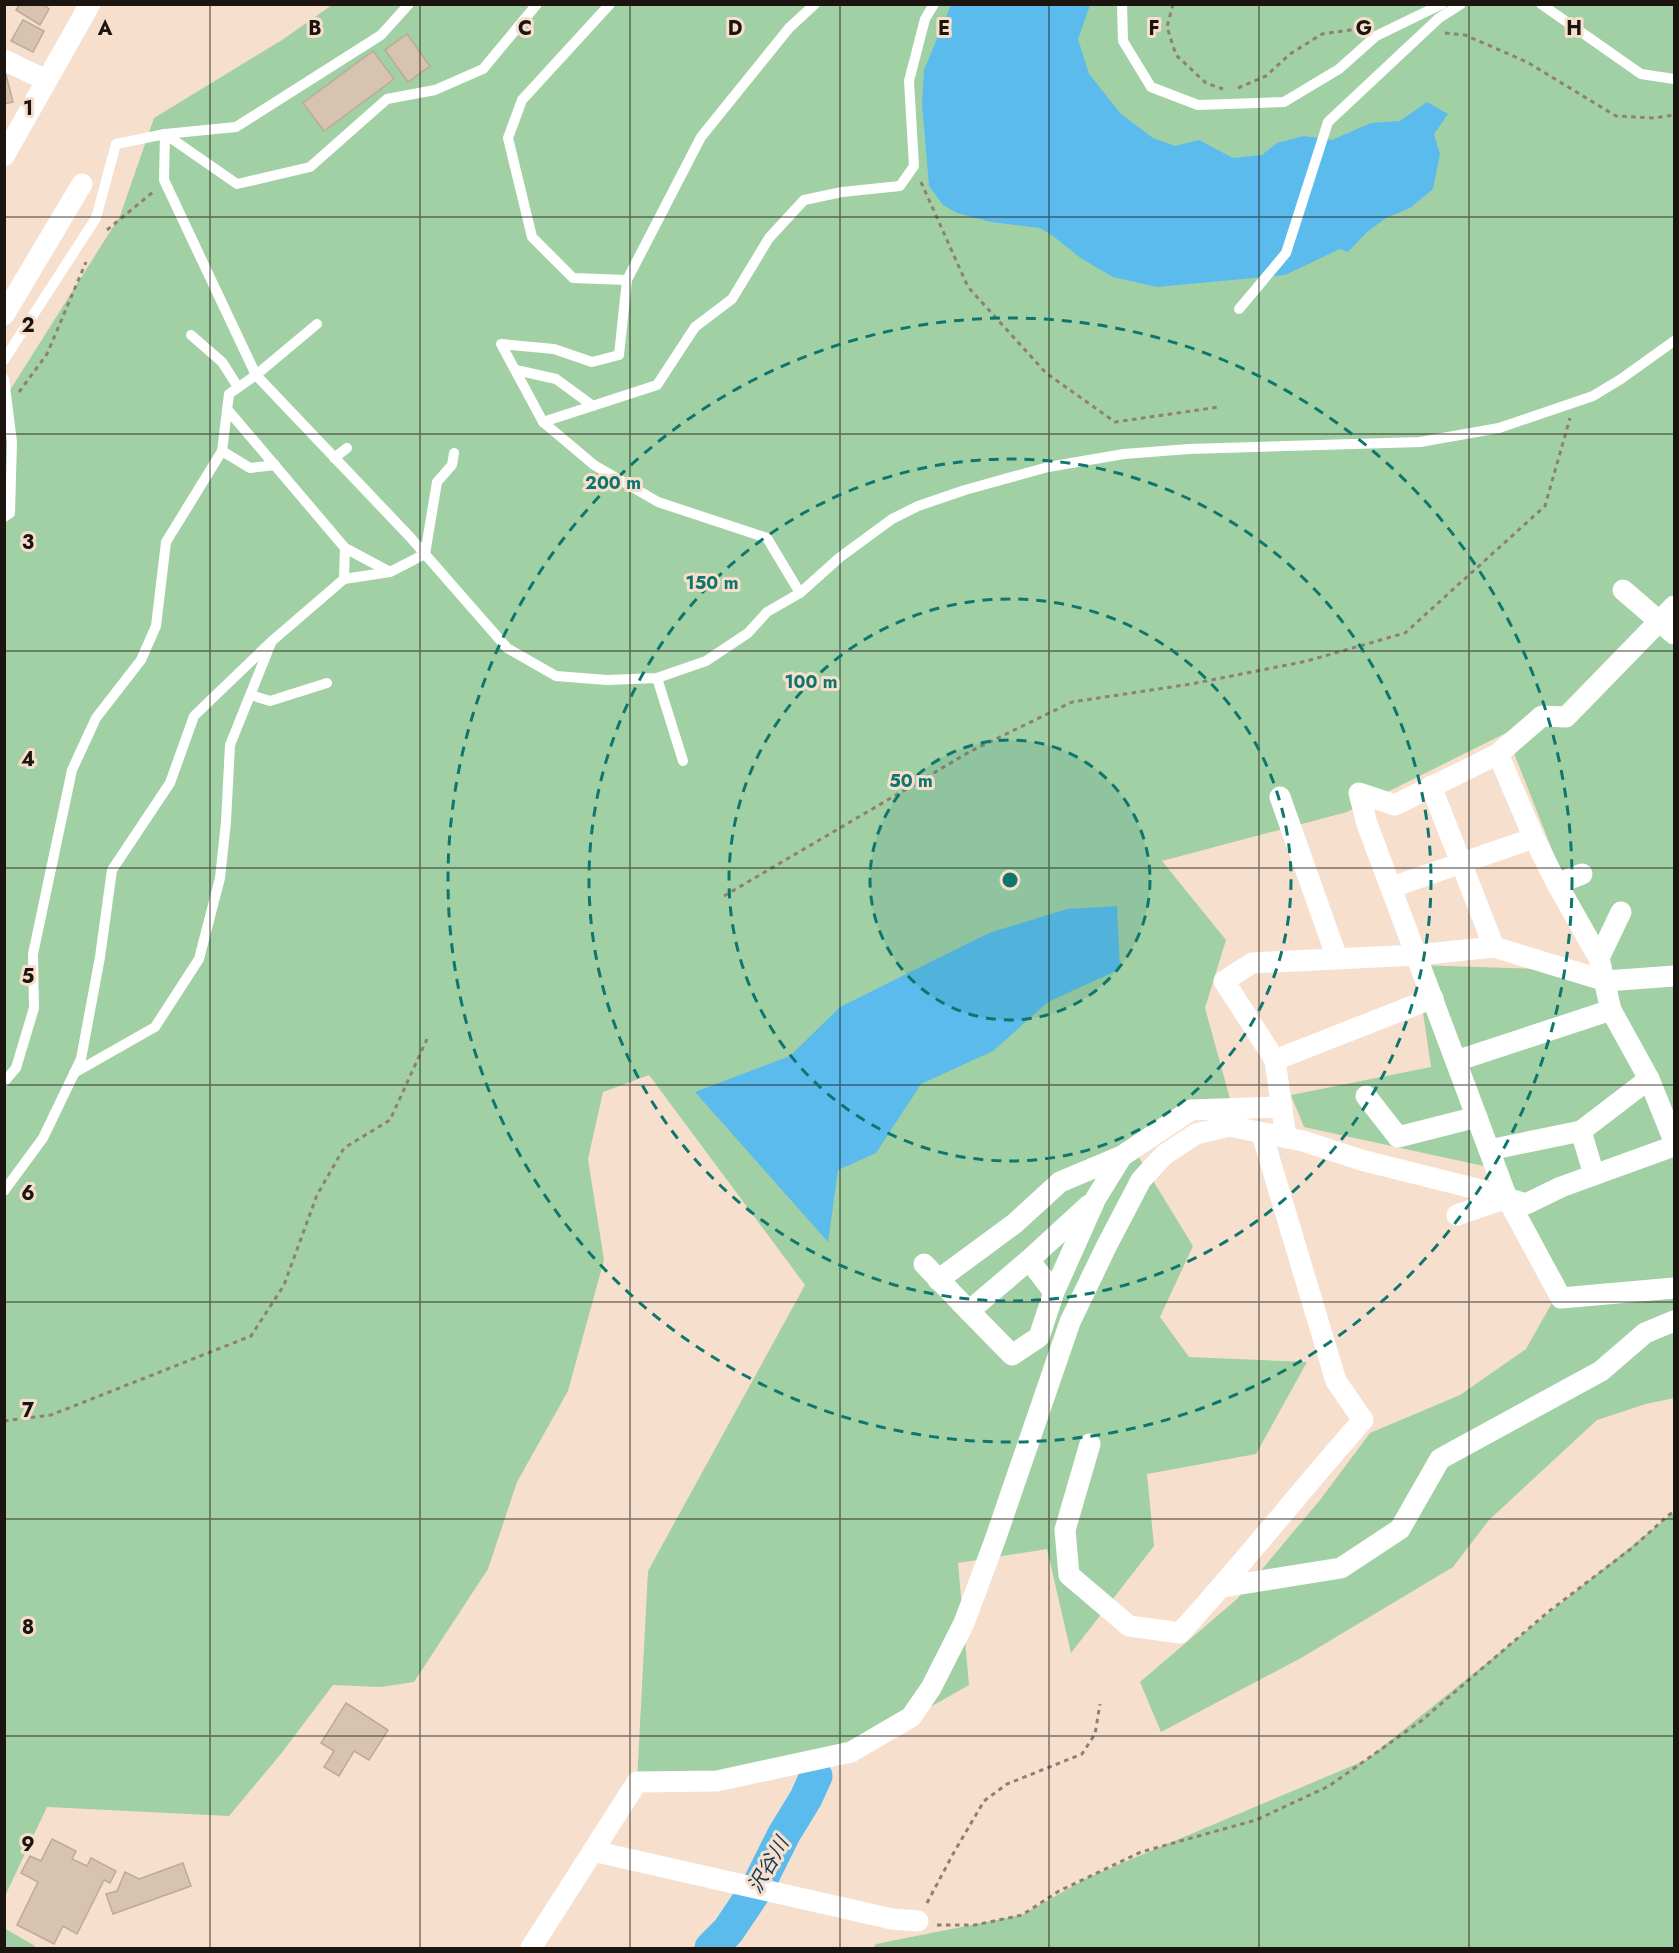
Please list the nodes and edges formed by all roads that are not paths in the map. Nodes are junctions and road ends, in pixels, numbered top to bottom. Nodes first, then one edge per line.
1 (90, 4) edge
2 (409, 4) edge
3 (537, 4) edge
4 (610, 4) edge
5 (815, 4) edge
6 (934, 4) edge
7 (1122, 4) edge
8 (1442, 4) edge
9 (1461, 4) edge
10 (1541, 4) edge
11 (4, 60) edge
12 (1674, 79) edge
13 (45, 80) junction
14 (165, 135) junction
15 (4, 156) edge
16 (82, 184) dead end
17 (627, 280) junction
18 (1239, 309) dead end
19 (4, 315) edge
20 (317, 324) dead end
21 (191, 335) dead end
22 (1674, 341) edge
23 (4, 360) edge
24 (516, 370) junction
25 (256, 375) junction
26 (4, 378) edge
27 (238, 387) junction
28 (593, 406) junction
29 (227, 409) junction
30 (543, 422) junction
31 (347, 448) dead end
32 (222, 451) junction
33 (454, 453) dead end
34 (334, 458) junction
35 (275, 465) junction
36 (4, 517) edge
37 (345, 548) junction
38 (424, 554) junction
39 (390, 572) junction
40 (344, 579) junction
41 (1623, 590) dead end
42 (800, 593) junction
43 (1670, 620) edge
44 (272, 640) junction
45 (657, 678) junction
46 (327, 683) dead end
47 (251, 695) junction
48 (1498, 754) junction
49 (683, 761) dead end
50 (1431, 786) junction
51 (1280, 797) dead end
52 (1534, 838) junction
53 (1461, 863) junction
54 (1582, 874) dead end
55 (1557, 884) junction
56 (1392, 887) junction
57 (1621, 912) dead end
58 (1494, 946) junction
59 (1417, 955) junction
60 (1337, 958) junction
61 (1599, 958) junction
62 (1674, 976) edge
63 (1606, 981) junction
64 (1433, 998) junction
65 (1611, 1010) junction
66 (1275, 1060) junction
67 (1456, 1060) junction
68 (74, 1073) junction
69 (1648, 1079) junction
70 (4, 1082) edge
71 (1366, 1096) dead end
72 (1282, 1107) junction
73 (1477, 1117) junction
74 (1581, 1131) junction
75 (1262, 1134) junction
76 (1286, 1138) junction
77 (1674, 1141) edge
78 (1674, 1146) edge
79 (1489, 1149) junction
80 (1122, 1156) junction
81 (1594, 1175) junction
82 (4, 1191) edge
83 (1096, 1198) junction
84 (1507, 1198) junction
85 (1457, 1215) dead end
86 (1029, 1260) junction
87 (924, 1264) dead end
88 (938, 1280) junction
89 (1674, 1288) edge
90 (1054, 1292) junction
91 (969, 1311) junction
92 (1674, 1321) edge
93 (1090, 1444) dead end
94 (1222, 1587) junction
95 (592, 1851) junction
96 (918, 1921) road end
97 (531, 1948) edge

1 - 13 street
2 - 14 lane
3 - 14 lane
4 - 17 lane
5 - 17 lane
6 - 28 lane
7 - 8 lane
9 - 18 lane
10 - 12 lane
11 - 13 street
13 - 15 street
14 - 23 lane
14 - 25 lane
16 - 19 street
17 - 24 lane
20 - 25 lane
21 - 27 lane
22 - 42 lane
24 - 28 lane
24 - 30 lane
25 - 27 lane
25 - 34 lane
26 - 36 lane
27 - 29 lane
28 - 30 lane
29 - 32 lane
29 - 35 lane
30 - 42 lane
31 - 34 lane
32 - 35 lane
32 - 70 lane
33 - 38 lane
34 - 38 lane
35 - 37 lane
37 - 39 lane
37 - 40 lane
38 - 39 lane
38 - 45 lane
39 - 40 lane
40 - 44 lane
41 - 43 street
42 - 45 lane
43 - 48 street
44 - 47 lane
44 - 68 lane
45 - 49 lane
46 - 47 lane
47 - 68 lane
48 - 50 street
48 - 52 street
50 - 53 street
50 - 56 street
51 - 60 street
52 - 53 street
52 - 55 street
53 - 56 street
53 - 58 street
54 - 55 street
55 - 61 street
56 - 59 street
57 - 61 street
58 - 59 street
58 - 63 street
59 - 60 street
59 - 64 street
60 - 66 street
61 - 63 street
62 - 63 street
63 - 65 street
64 - 66 street
64 - 67 street
65 - 67 street
65 - 69 street
66 - 72 street
67 - 73 street
68 - 82 lane
69 - 74 street
69 - 77 street
71 - 73 street
72 - 76 street
72 - 80 street
73 - 79 street
74 - 79 street
74 - 81 street
75 - 76 street
75 - 94 street
75 - 95 street
76 - 84 street
78 - 81 street
79 - 84 street
80 - 83 street
80 - 88 street
81 - 84 street
83 - 86 street
83 - 90 street
84 - 85 street
84 - 89 street
86 - 90 street
86 - 91 street
87 - 88 street
88 - 91 street
90 - 91 street
92 - 94 street
93 - 94 street
95 - 96 street
95 - 97 street

